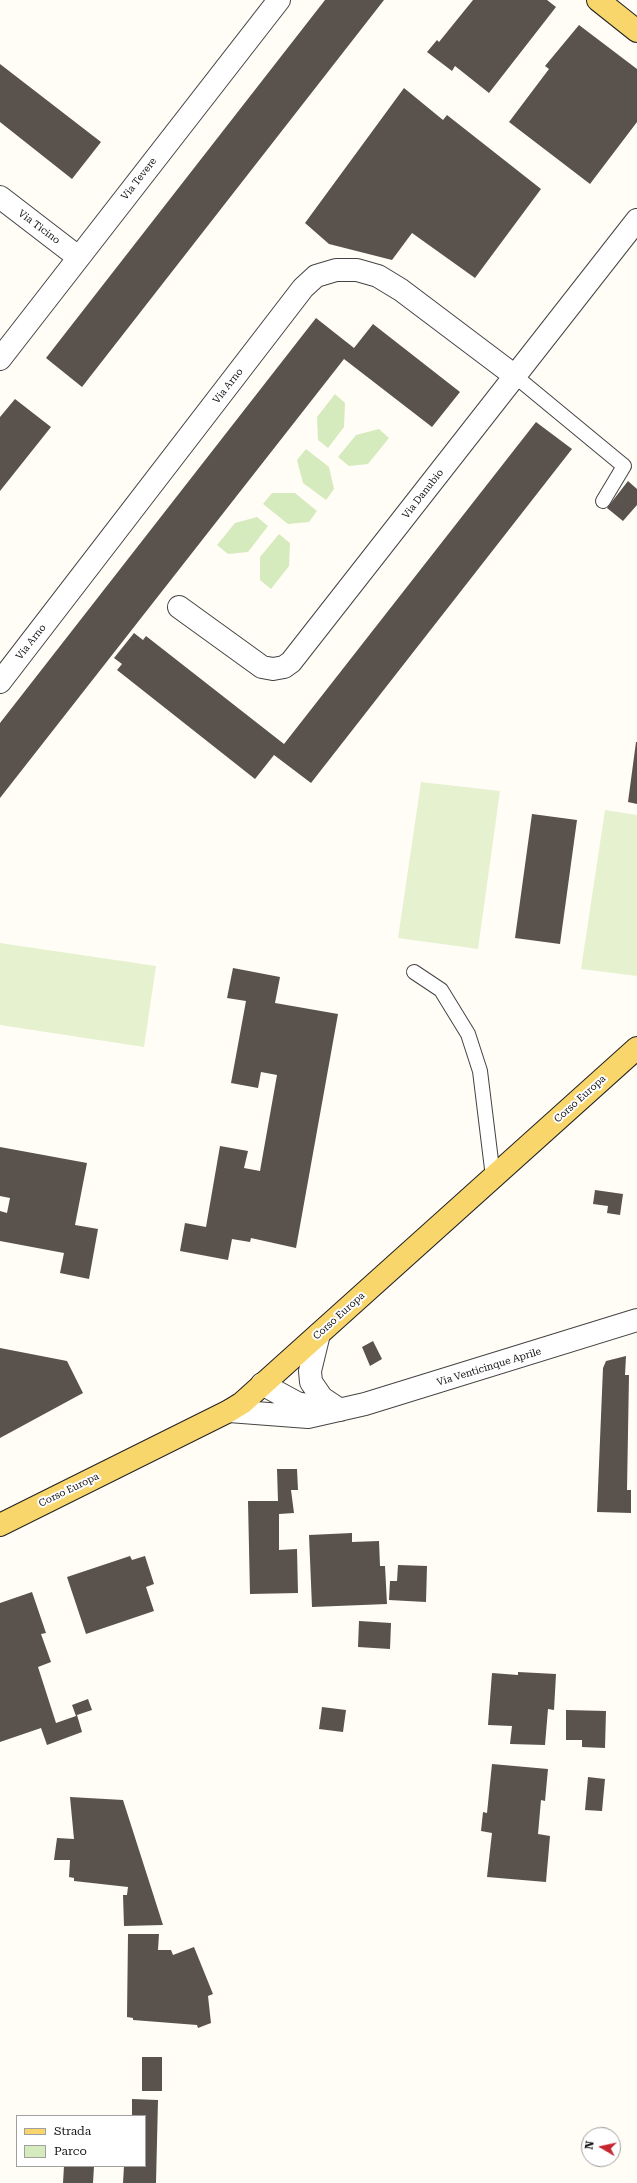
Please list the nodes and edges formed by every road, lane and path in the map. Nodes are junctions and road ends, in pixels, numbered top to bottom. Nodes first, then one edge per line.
1 (279, 0) edge
2 (598, 0) edge
3 (637, 31) edge
4 (0, 197) edge
5 (637, 220) edge
6 (78, 257) junction
7 (0, 359) edge
8 (515, 376) junction
9 (603, 501) dead end
10 (179, 607) dead end
11 (0, 682) edge
12 (414, 972) dead end
13 (637, 1048) edge
14 (493, 1177) junction
15 (637, 1320) edge
16 (319, 1334) junction
17 (262, 1384) junction
18 (340, 1410) junction
19 (229, 1411) junction
20 (284, 1417) junction
21 (0, 1525) edge

1 - 6 street, Via Tevere
2 - 3 main road
4 - 6 street, Via Ticino
5 - 8 street, Via Danubio
6 - 7 street, Via Tevere
8 - 9 lane
8 - 10 street, Via Danubio
8 - 11 street, Via Arno
12 - 14 lane
13 - 14 main road, Corso Europa
14 - 16 main road, Corso Europa
15 - 18 street, Via Venticinque Aprile
16 - 17 main road, Corso Europa
16 - 18 street
17 - 18 street, Via Venticinque Aprile
17 - 19 main road, Corso Europa
17 - 20 street
18 - 20 street, Via Venticinque Aprile
19 - 20 street, Via Venticinque Aprile
19 - 21 main road, Corso Europa

